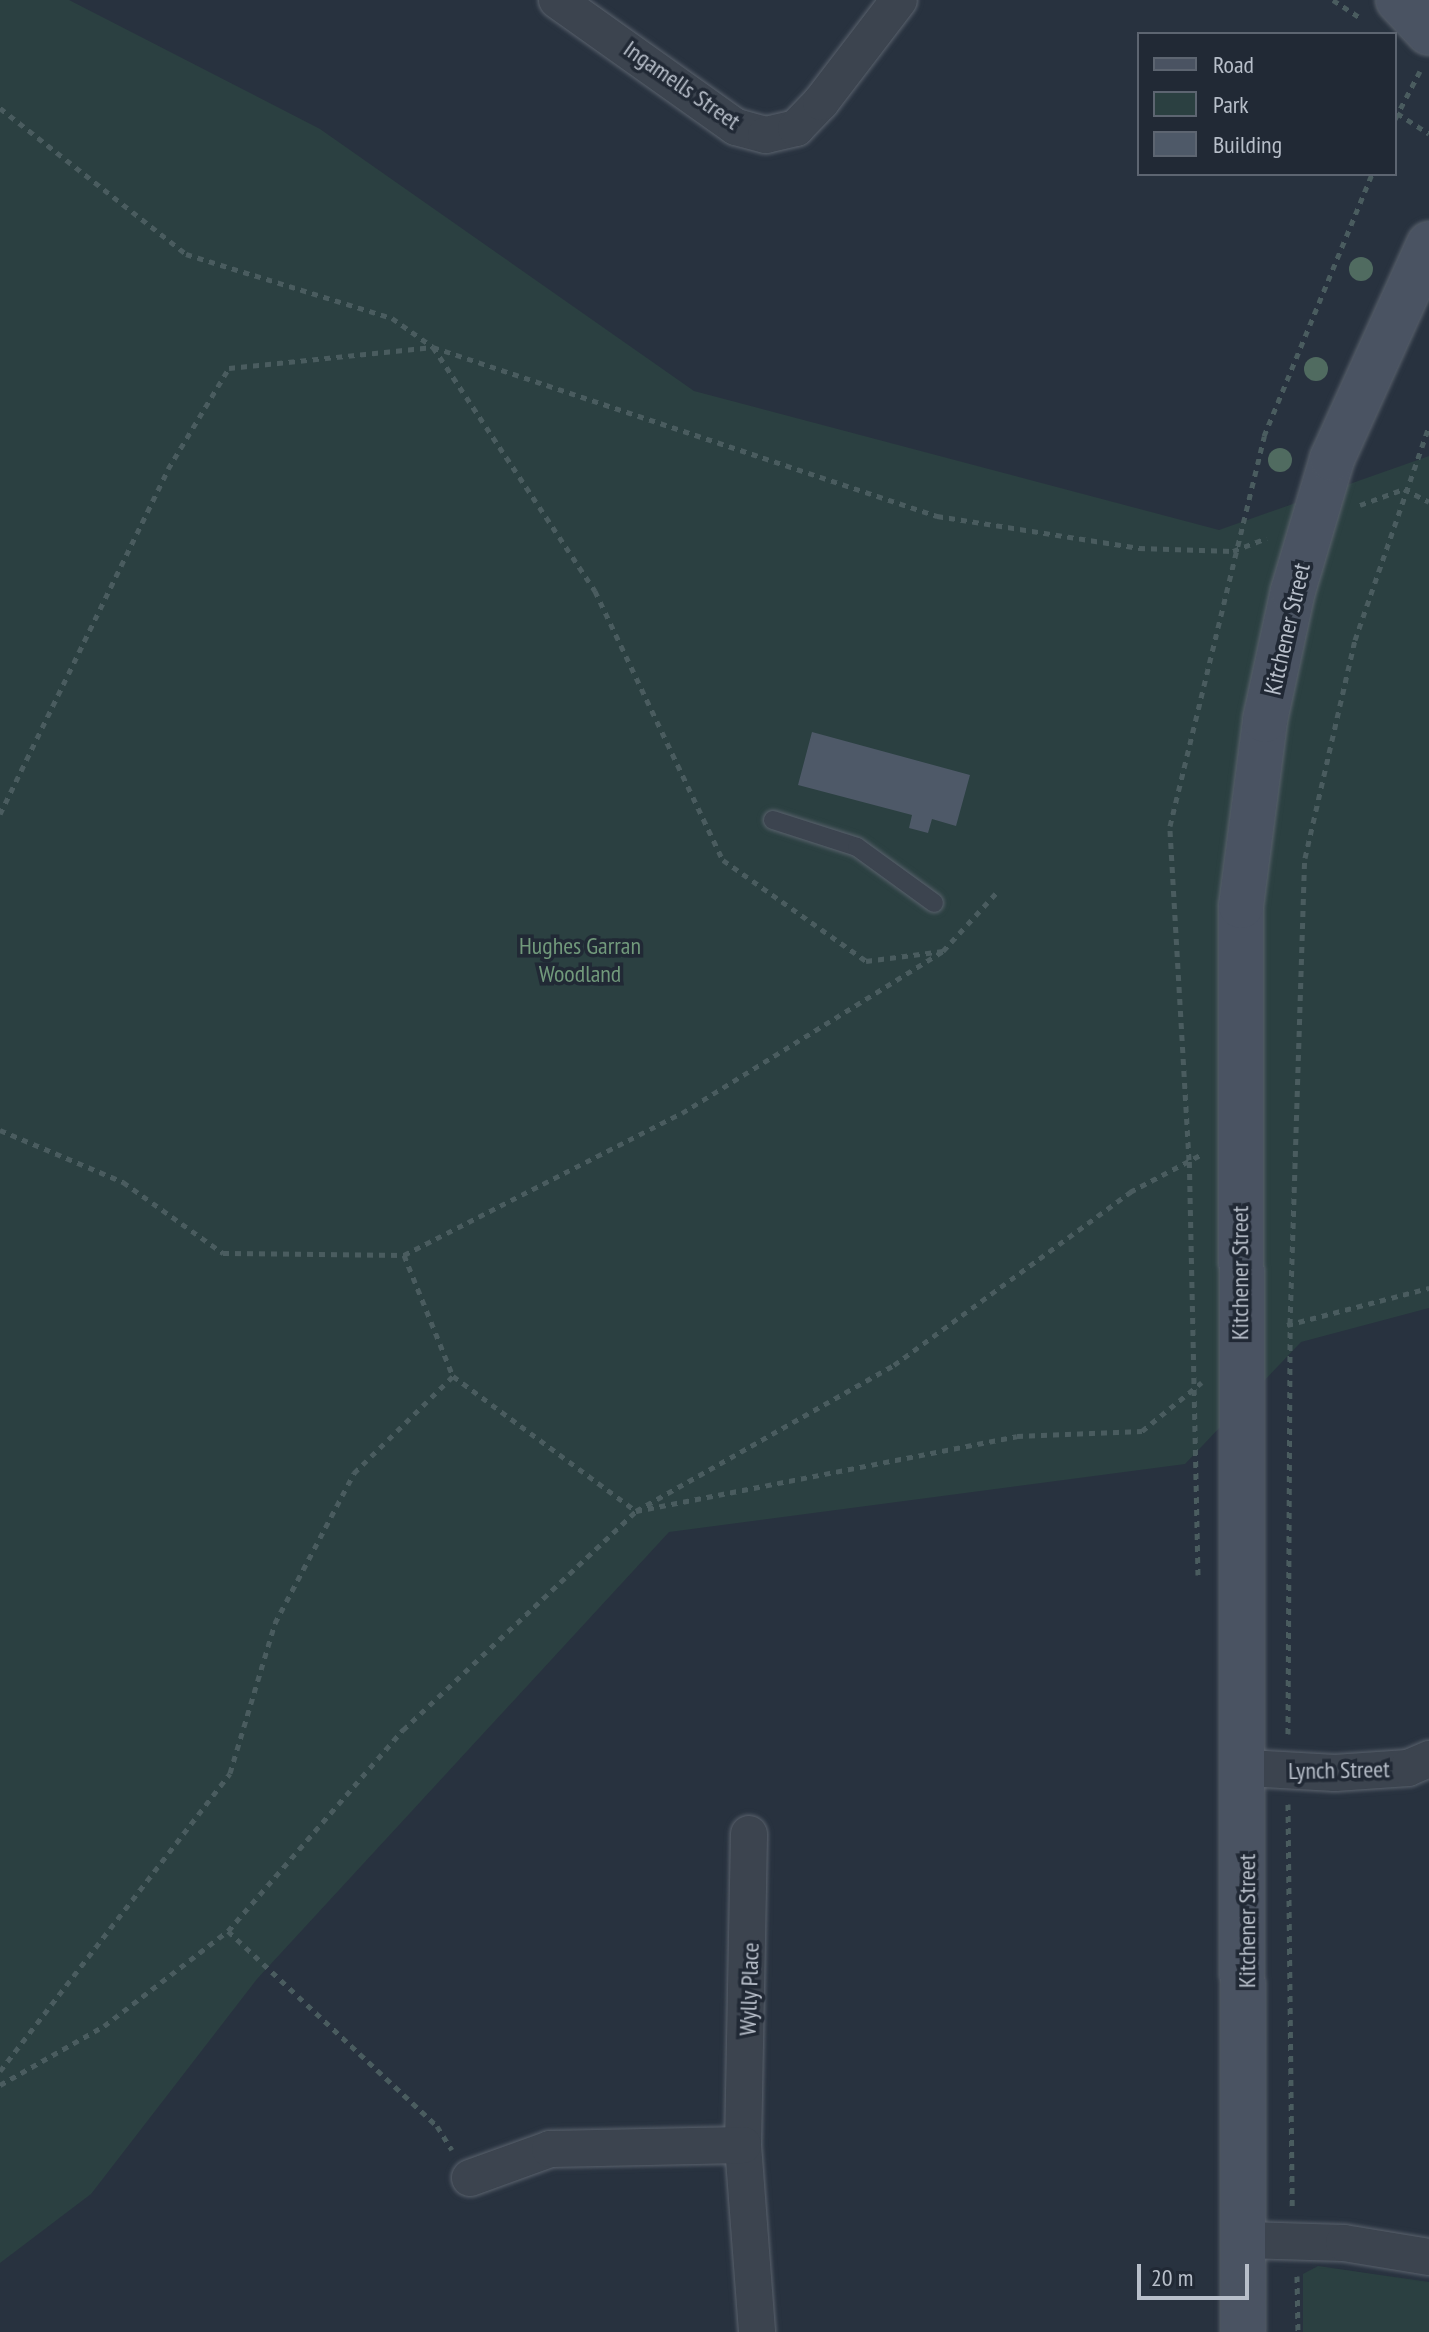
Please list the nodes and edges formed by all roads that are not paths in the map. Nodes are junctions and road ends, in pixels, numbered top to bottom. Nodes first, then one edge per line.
1 (557, 0) edge
2 (899, 0) edge
3 (1398, 0) edge
4 (1425, 51) edge
5 (1429, 244) edge
6 (773, 820) dead end
7 (934, 903) dead end
8 (1429, 1759) edge
9 (1267, 1770) junction
10 (749, 1834) dead end
11 (743, 2145) junction
12 (470, 2178) road end
13 (1246, 2240) junction
14 (1429, 2257) edge
15 (757, 2332) edge
16 (1243, 2332) edge

1 - 2 street, Ingamells Street
3 - 4 street
5 - 9 street, Kitchener Street
6 - 7 lane
8 - 9 street, Lynch Street
9 - 13 street, Kitchener Street
10 - 11 street, Wylly Place
11 - 12 street
11 - 15 street, Wylly Place
13 - 14 street
13 - 16 street, Kitchener Street

